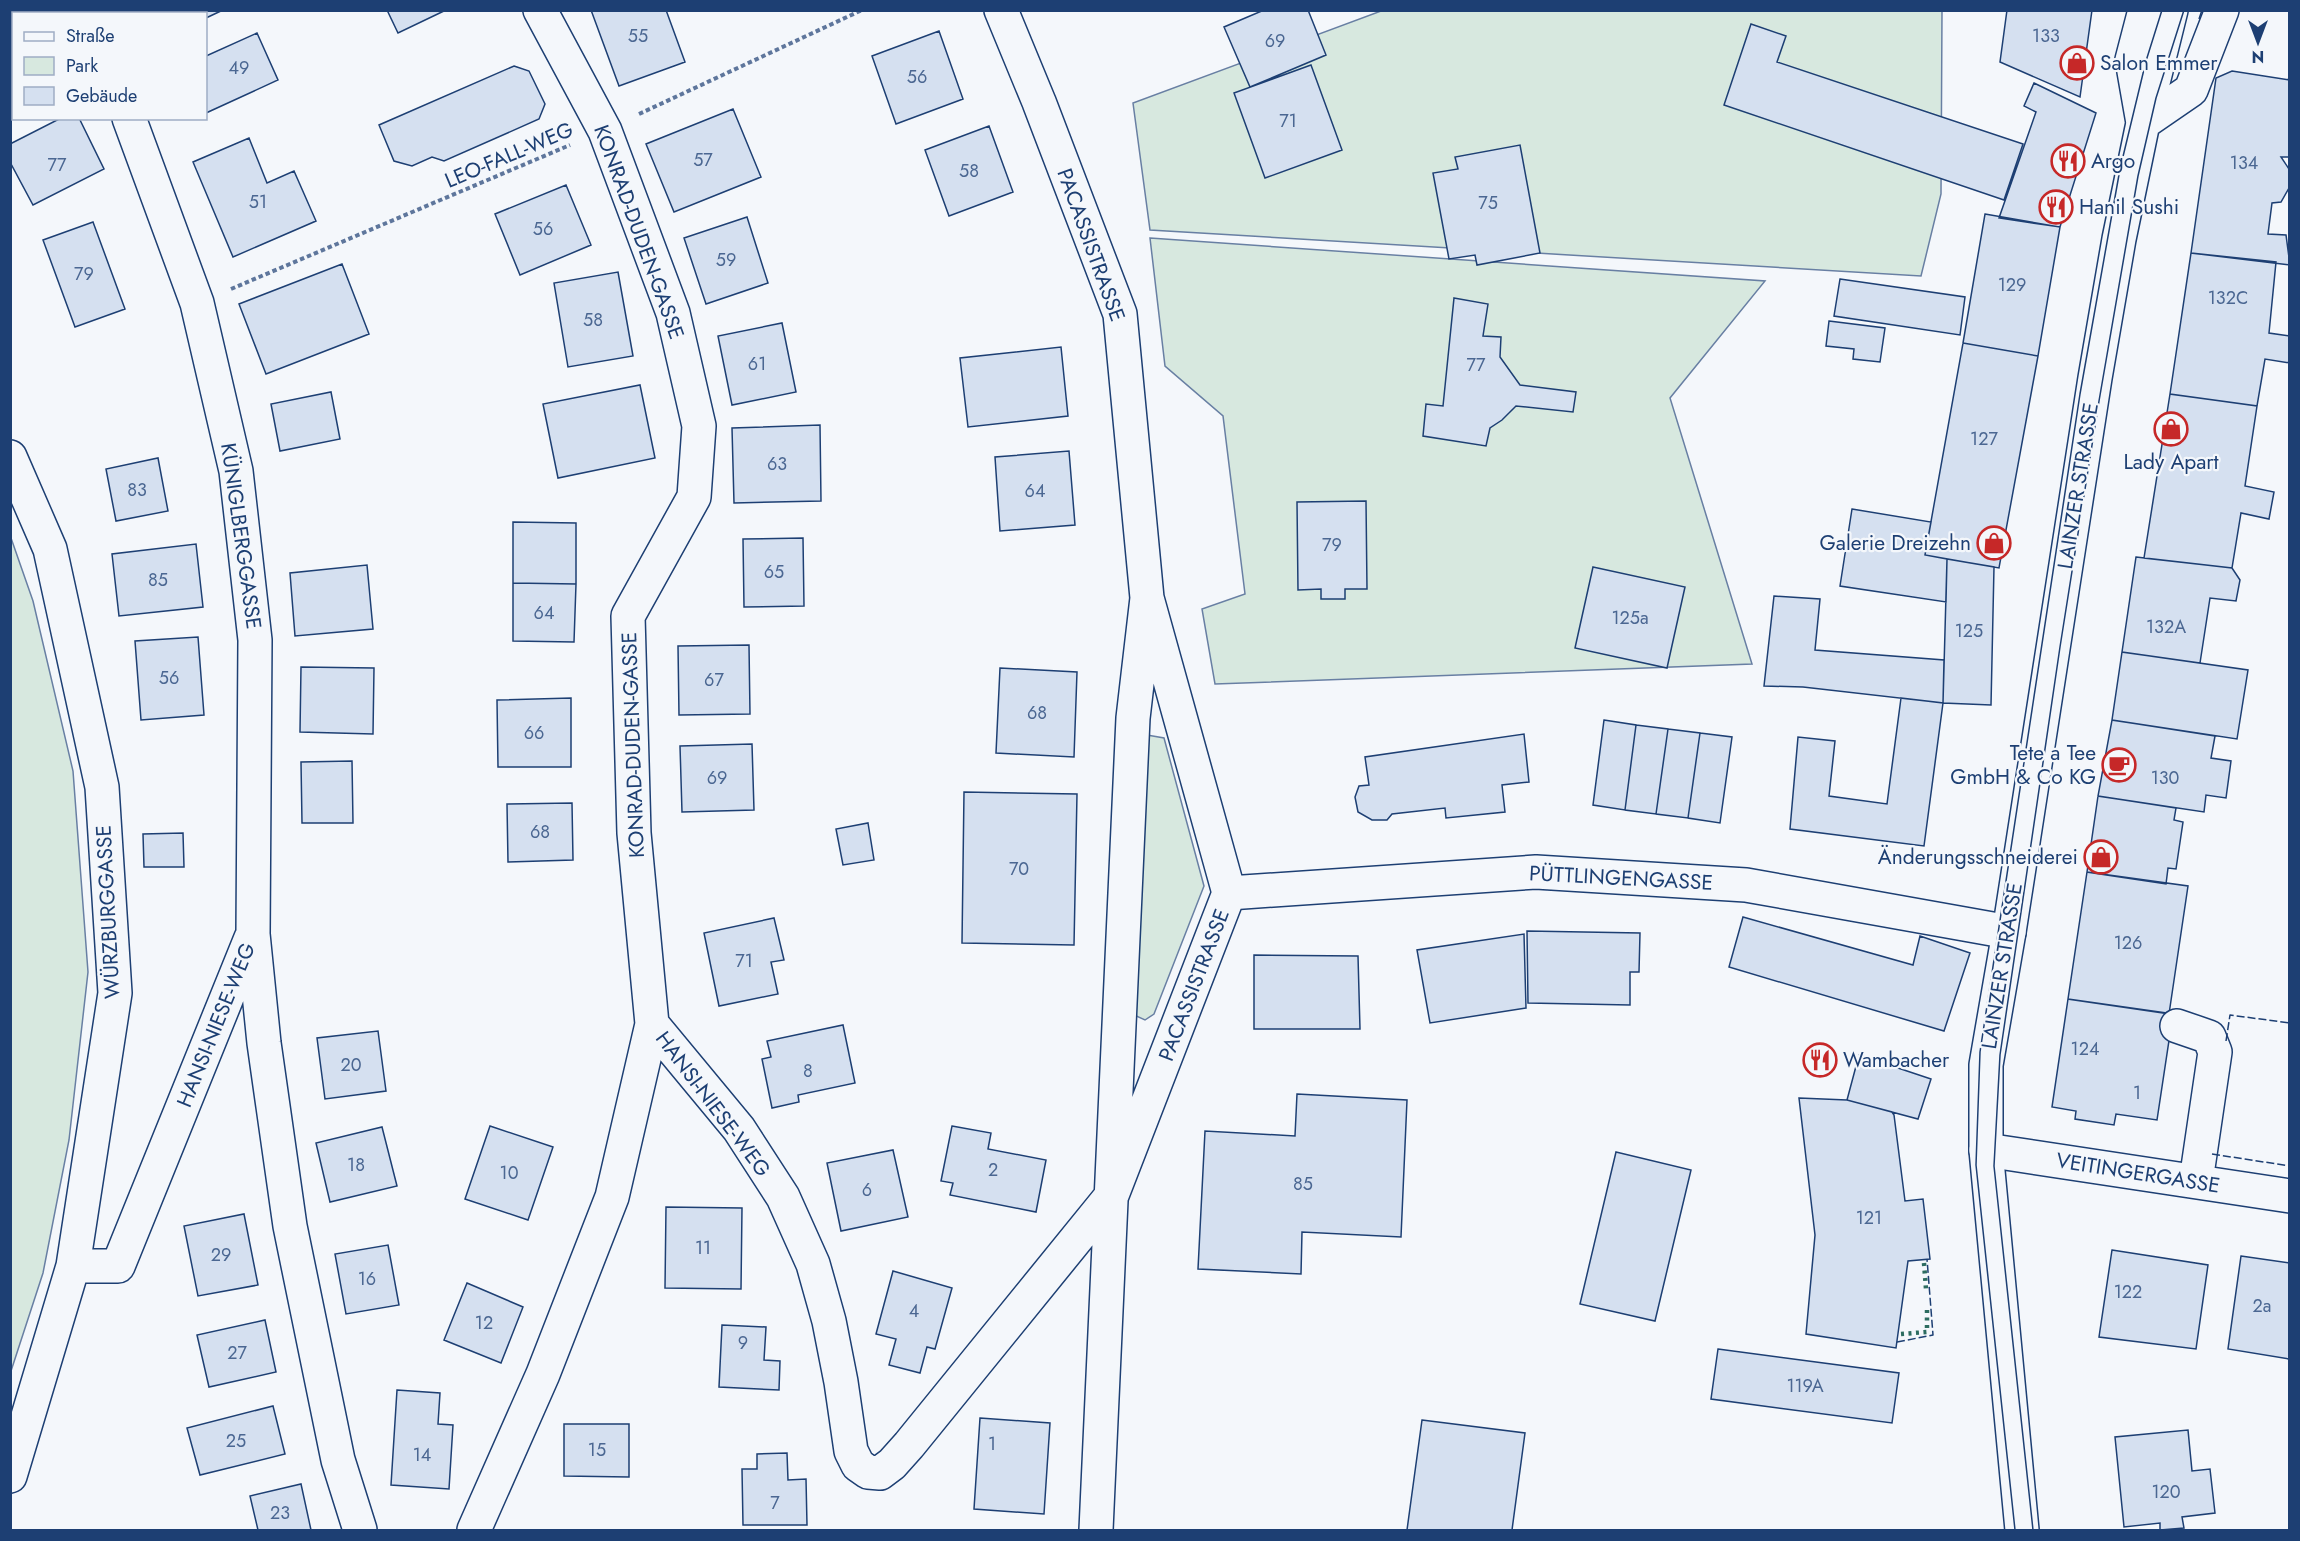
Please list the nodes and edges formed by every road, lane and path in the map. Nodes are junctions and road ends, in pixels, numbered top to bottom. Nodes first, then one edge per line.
1 (540, 10) edge
2 (862, 10) edge
3 (1001, 10) edge
4 (2145, 10) edge
5 (2171, 10) edge
6 (2222, 10) edge
7 (130, 120) edge
8 (2143, 123) junction
9 (605, 130) junction
10 (197, 303) junction
11 (10, 457) edge
12 (1147, 598) junction
13 (1229, 893) junction
14 (2009, 932) junction
15 (253, 934) junction
16 (652, 1024) junction
17 (2177, 1026) dead end
18 (1986, 1150) junction
19 (2196, 1181) junction
20 (1112, 1195) junction
21 (2289, 1196) edge
22 (74, 1266) junction
23 (10, 1476) edge
24 (360, 1530) edge
25 (474, 1530) edge
26 (1096, 1530) edge
27 (2022, 1530) edge

1 - 9 street, KONRAD-DUDEN-GASSE
2 - 9 path, LEO-FALL-WEG
3 - 12 street, PACASSISTRASSE
4 - 8 street, LAINZER STRASSE
5 - 8 street, LAINZER STRASSE
6 - 8 street
7 - 10 street, KÜNIGLBERGGASSE
8 - 14 street, LAINZER STRASSE
9 - 10 path, LEO-FALL-WEG
9 - 16 street, KONRAD-DUDEN-GASSE
10 - 15 street, KÜNIGLBERGGASSE
11 - 22 street, WÜRZBURGGASSE
12 - 13 street, PACASSISTRASSE
12 - 20 street, PACASSISTRASSE
13 - 14 street, PÜTTLINGENGASSE
13 - 20 street, PACASSISTRASSE
14 - 18 street, LAINZER STRASSE
15 - 22 street, HANSI-NIESE-WEG
15 - 24 street, HANSI-NIESE-WEG
16 - 20 street, HANSI-NIESE-WEG
16 - 25 street, HANSI-NIESE-WEG
17 - 19 street
18 - 19 street, VEITINGERGASSE
18 - 27 street, LAINZER STRASSE
19 - 21 street, VEITINGERGASSE
20 - 26 street, PACASSISTRASSE
22 - 23 street, WÜRZBURGGASSE

